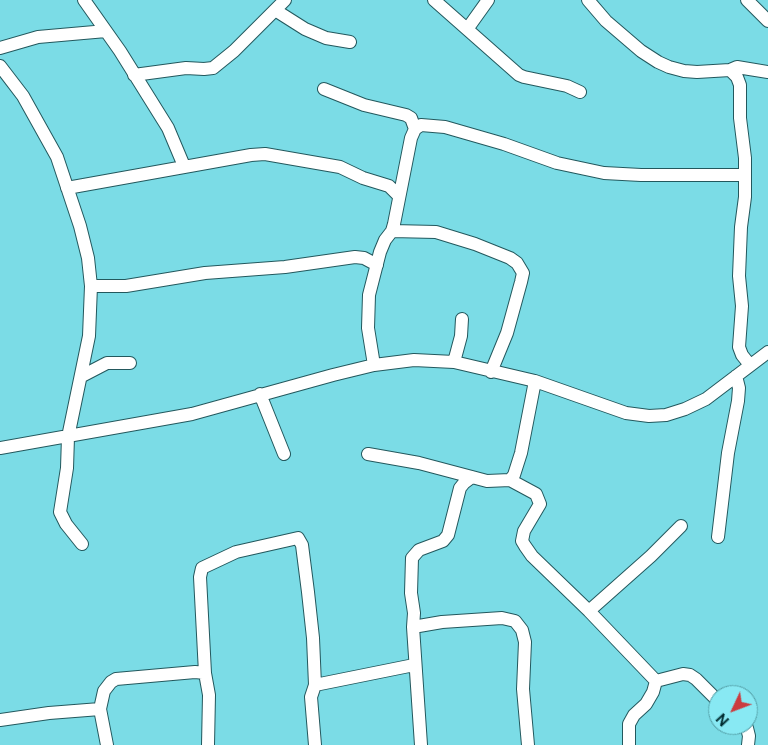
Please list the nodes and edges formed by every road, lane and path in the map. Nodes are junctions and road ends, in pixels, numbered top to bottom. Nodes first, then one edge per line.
1 (84, 0) edge
2 (286, 0) edge
3 (434, 0) edge
4 (488, 0) edge
5 (588, 0) edge
6 (747, 0) edge
7 (275, 10) junction
8 (768, 21) edge
9 (468, 28) junction
10 (106, 31) junction
11 (350, 42) dead end
12 (0, 48) edge
13 (0, 66) edge
14 (730, 70) junction
15 (768, 72) edge
16 (134, 75) junction
17 (324, 89) dead end
18 (580, 92) dead end
19 (414, 129) junction
20 (184, 166) junction
21 (744, 175) junction
22 (67, 188) junction
23 (399, 196) junction
24 (392, 231) junction
25 (377, 265) junction
26 (91, 286) junction
27 (462, 319) dead end
28 (768, 352) edge
29 (454, 362) junction
30 (130, 363) dead end
31 (374, 365) junction
32 (750, 365) junction
33 (491, 372) junction
34 (82, 376) junction
35 (736, 376) junction
36 (535, 381) junction
37 (260, 394) junction
38 (68, 437) junction
39 (0, 448) edge
40 (284, 454) dead end
41 (368, 454) dead end
42 (472, 477) junction
43 (510, 480) junction
44 (681, 526) dead end
45 (718, 537) dead end
46 (82, 544) dead end
47 (589, 611) junction
48 (412, 627) junction
49 (414, 665) junction
50 (205, 673) junction
51 (656, 681) junction
52 (315, 685) junction
53 (708, 691) edge
54 (100, 709) junction
55 (0, 720) edge
56 (107, 745) edge
57 (208, 745) edge
58 (315, 745) edge
59 (421, 745) edge
60 (528, 745) edge
61 (629, 745) edge

1 - 10 street
2 - 7 street
3 - 9 street
4 - 9 street
5 - 14 street
6 - 8 street
7 - 11 street
7 - 16 street
9 - 18 street
10 - 12 street
10 - 16 street
13 - 22 street
14 - 15 street
14 - 21 street
16 - 20 street
17 - 19 street
19 - 21 street
19 - 23 street
20 - 22 street
20 - 23 street
21 - 32 street
22 - 26 street
23 - 24 street
24 - 25 street
24 - 33 street
25 - 26 street
25 - 31 street
26 - 34 street
27 - 29 street
28 - 32 street
29 - 31 street
29 - 33 street
30 - 34 street
31 - 37 street
32 - 35 street
33 - 36 street
34 - 38 street
35 - 36 street
35 - 45 street
36 - 43 street
37 - 38 street
37 - 40 street
38 - 39 street
38 - 46 street
41 - 42 street
42 - 43 street
42 - 48 street
43 - 47 street
44 - 47 street
47 - 51 street
48 - 49 street
48 - 60 street
49 - 52 street
49 - 59 street
50 - 52 street
50 - 54 street
50 - 57 street
51 - 53 street
51 - 61 street
52 - 58 street
54 - 55 street
54 - 56 street

